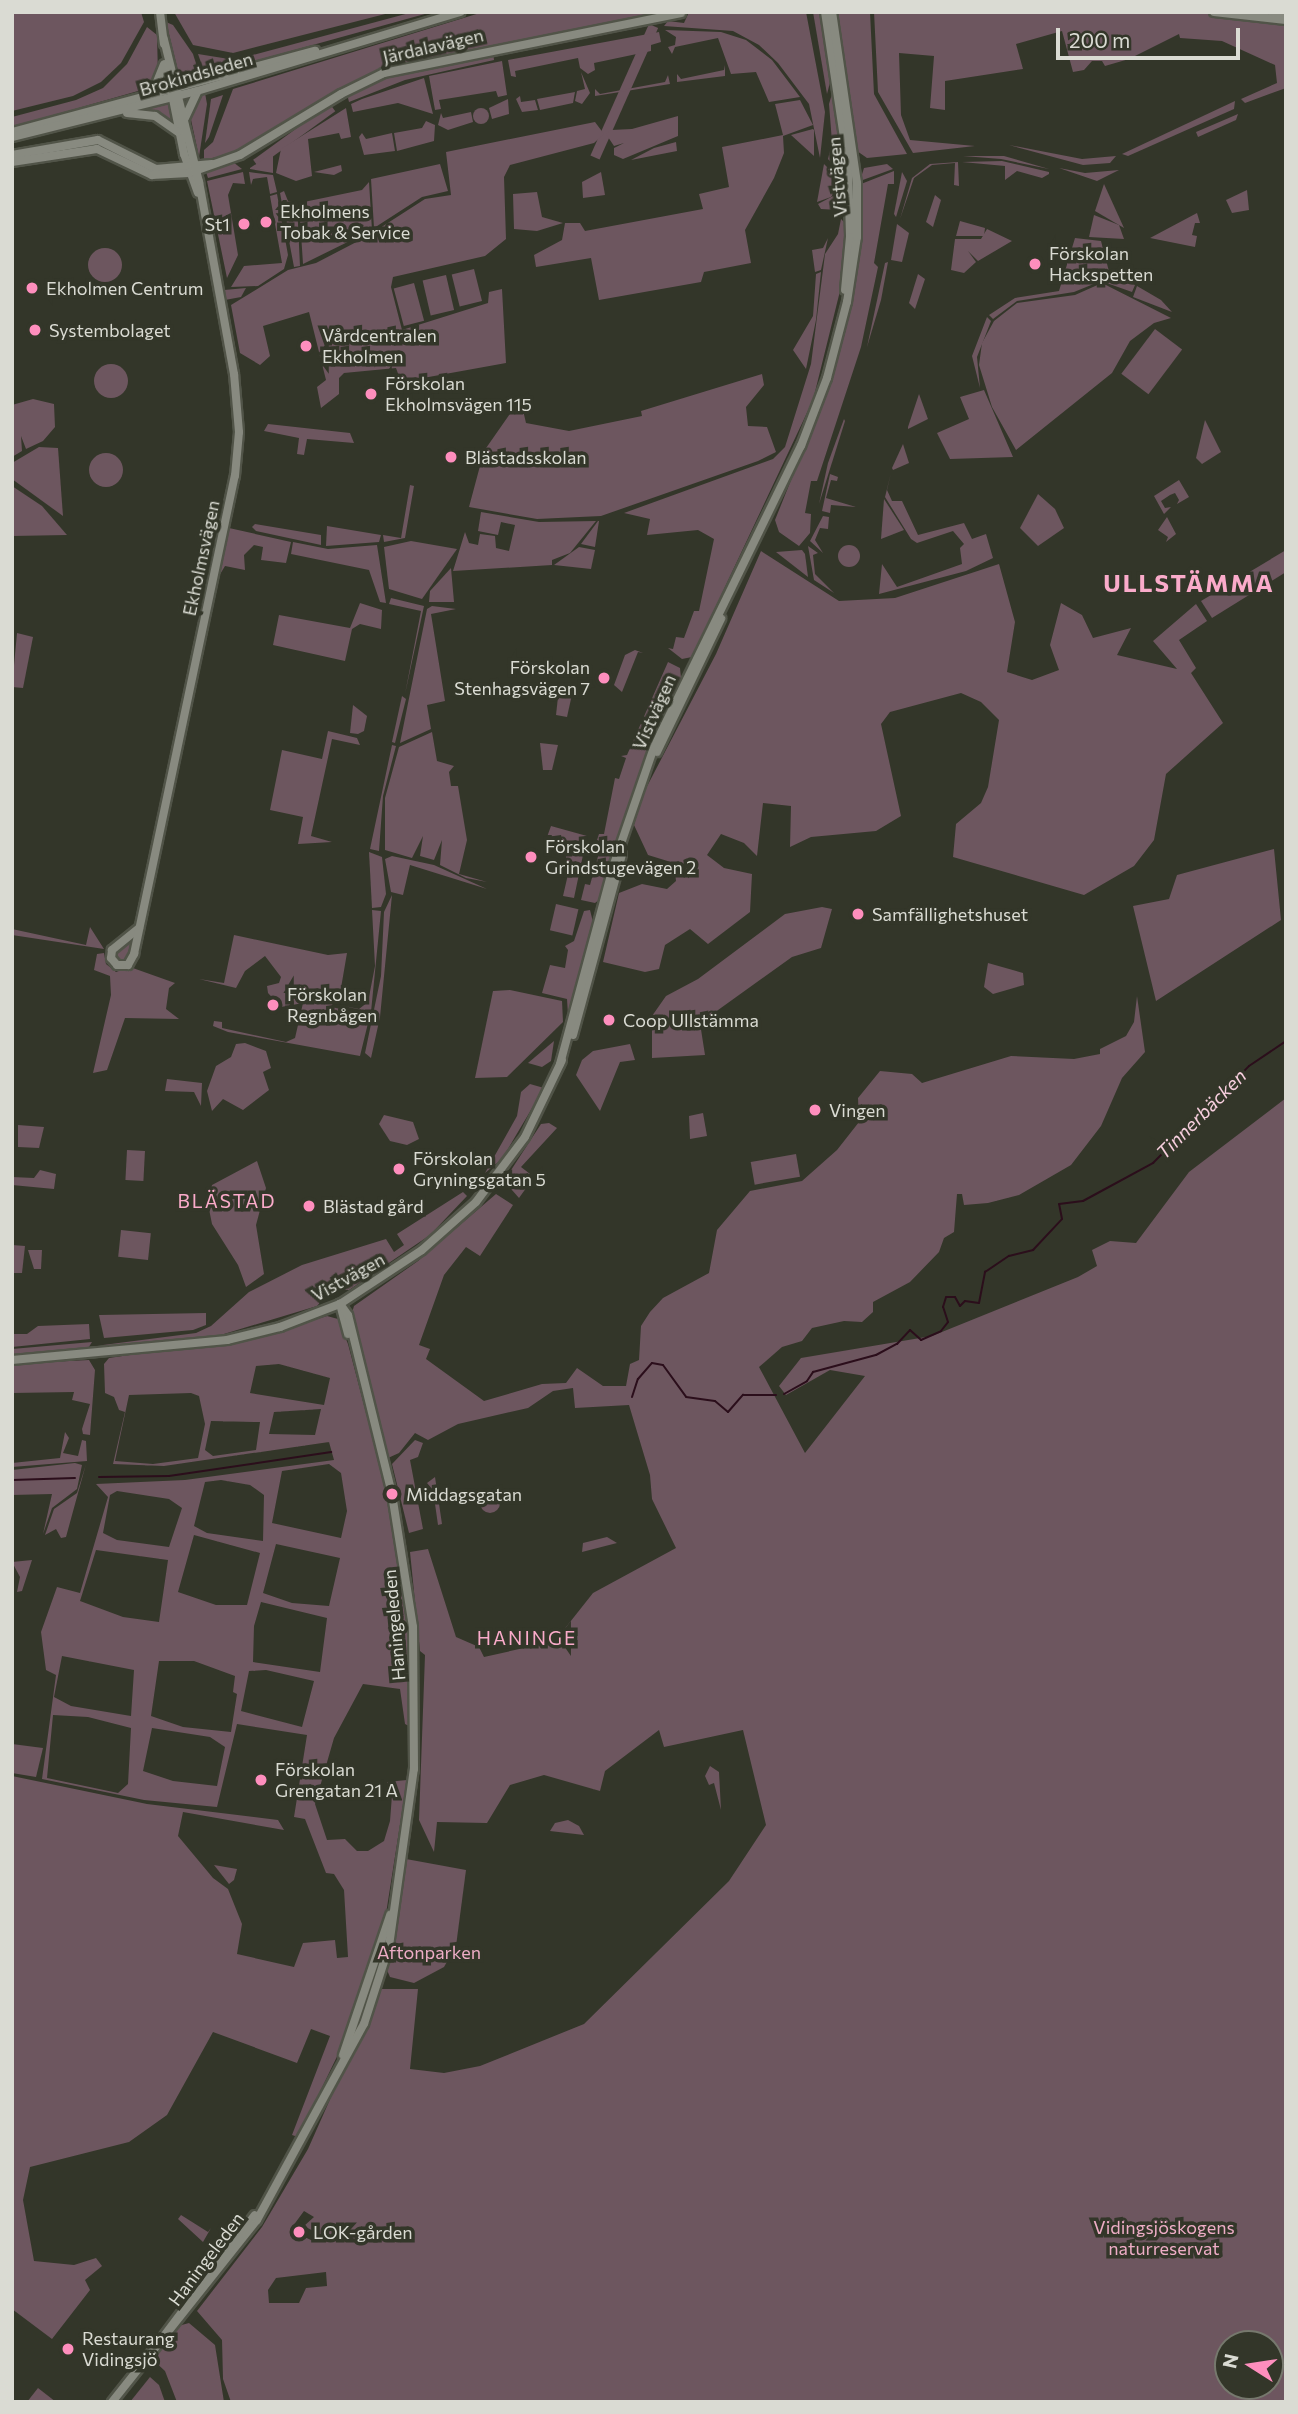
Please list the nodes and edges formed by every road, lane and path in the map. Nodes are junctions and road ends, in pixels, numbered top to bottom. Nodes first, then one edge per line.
1 (160, 12) edge
2 (460, 12) edge
3 (825, 12) edge
4 (832, 12) edge
5 (1214, 12) edge
6 (1272, 12) edge
7 (681, 13) edge
8 (1286, 13) edge
9 (1286, 20) edge
10 (386, 33) junction
11 (164, 39) junction
12 (165, 58) junction
13 (197, 91) junction
14 (174, 93) junction
15 (152, 94) junction
16 (117, 113) junction
17 (184, 121) junction
18 (12, 134) edge
19 (180, 134) junction
20 (12, 155) edge
21 (12, 162) edge
22 (192, 168) junction
23 (838, 338) junction
24 (139, 928) junction
25 (340, 1304) junction
26 (12, 1360) edge
27 (132, 2379) junction
28 (112, 2402) edge
29 (118, 2402) edge

1 - 11 main road, Ekholmsvägen
2 - 10 main road, Brokindsleden
3 - 23 main road, Vistvägen
4 - 23 main road, Vistvägen
5 - 9 main road
6 - 8 main road
7 - 22 main road, Järdalavägen
10 - 13 main road, Brokindsleden
10 - 14 main road, Brokindsleden
11 - 12 main road, Ekholmsvägen
11 - 14 main road, Ekholmsvägen
12 - 14 main road, Ekholmsvägen
12 - 15 main road
13 - 14 main road, Brokindsleden
13 - 17 main road
14 - 15 main road, Brokindsleden
14 - 16 main road, Brokindsleden
14 - 17 main road, Ekholmsvägen
14 - 19 main road, Ekholmsvägen
15 - 18 main road, Brokindsleden
16 - 18 main road, Brokindsleden
16 - 19 main road
17 - 22 main road, Ekholmsvägen
19 - 22 main road, Ekholmsvägen
20 - 22 main road, Järdalavägen
21 - 22 main road, Järdalavägen
22 - 24 main road, Ekholmsvägen
23 - 25 main road, Vistvägen
24 - 24 main road, Ekholmsvägen
25 - 26 main road, Vistvägen
25 - 27 main road, Haningeleden
27 - 28 main road, Haningeleden
27 - 29 main road, Haningeleden

